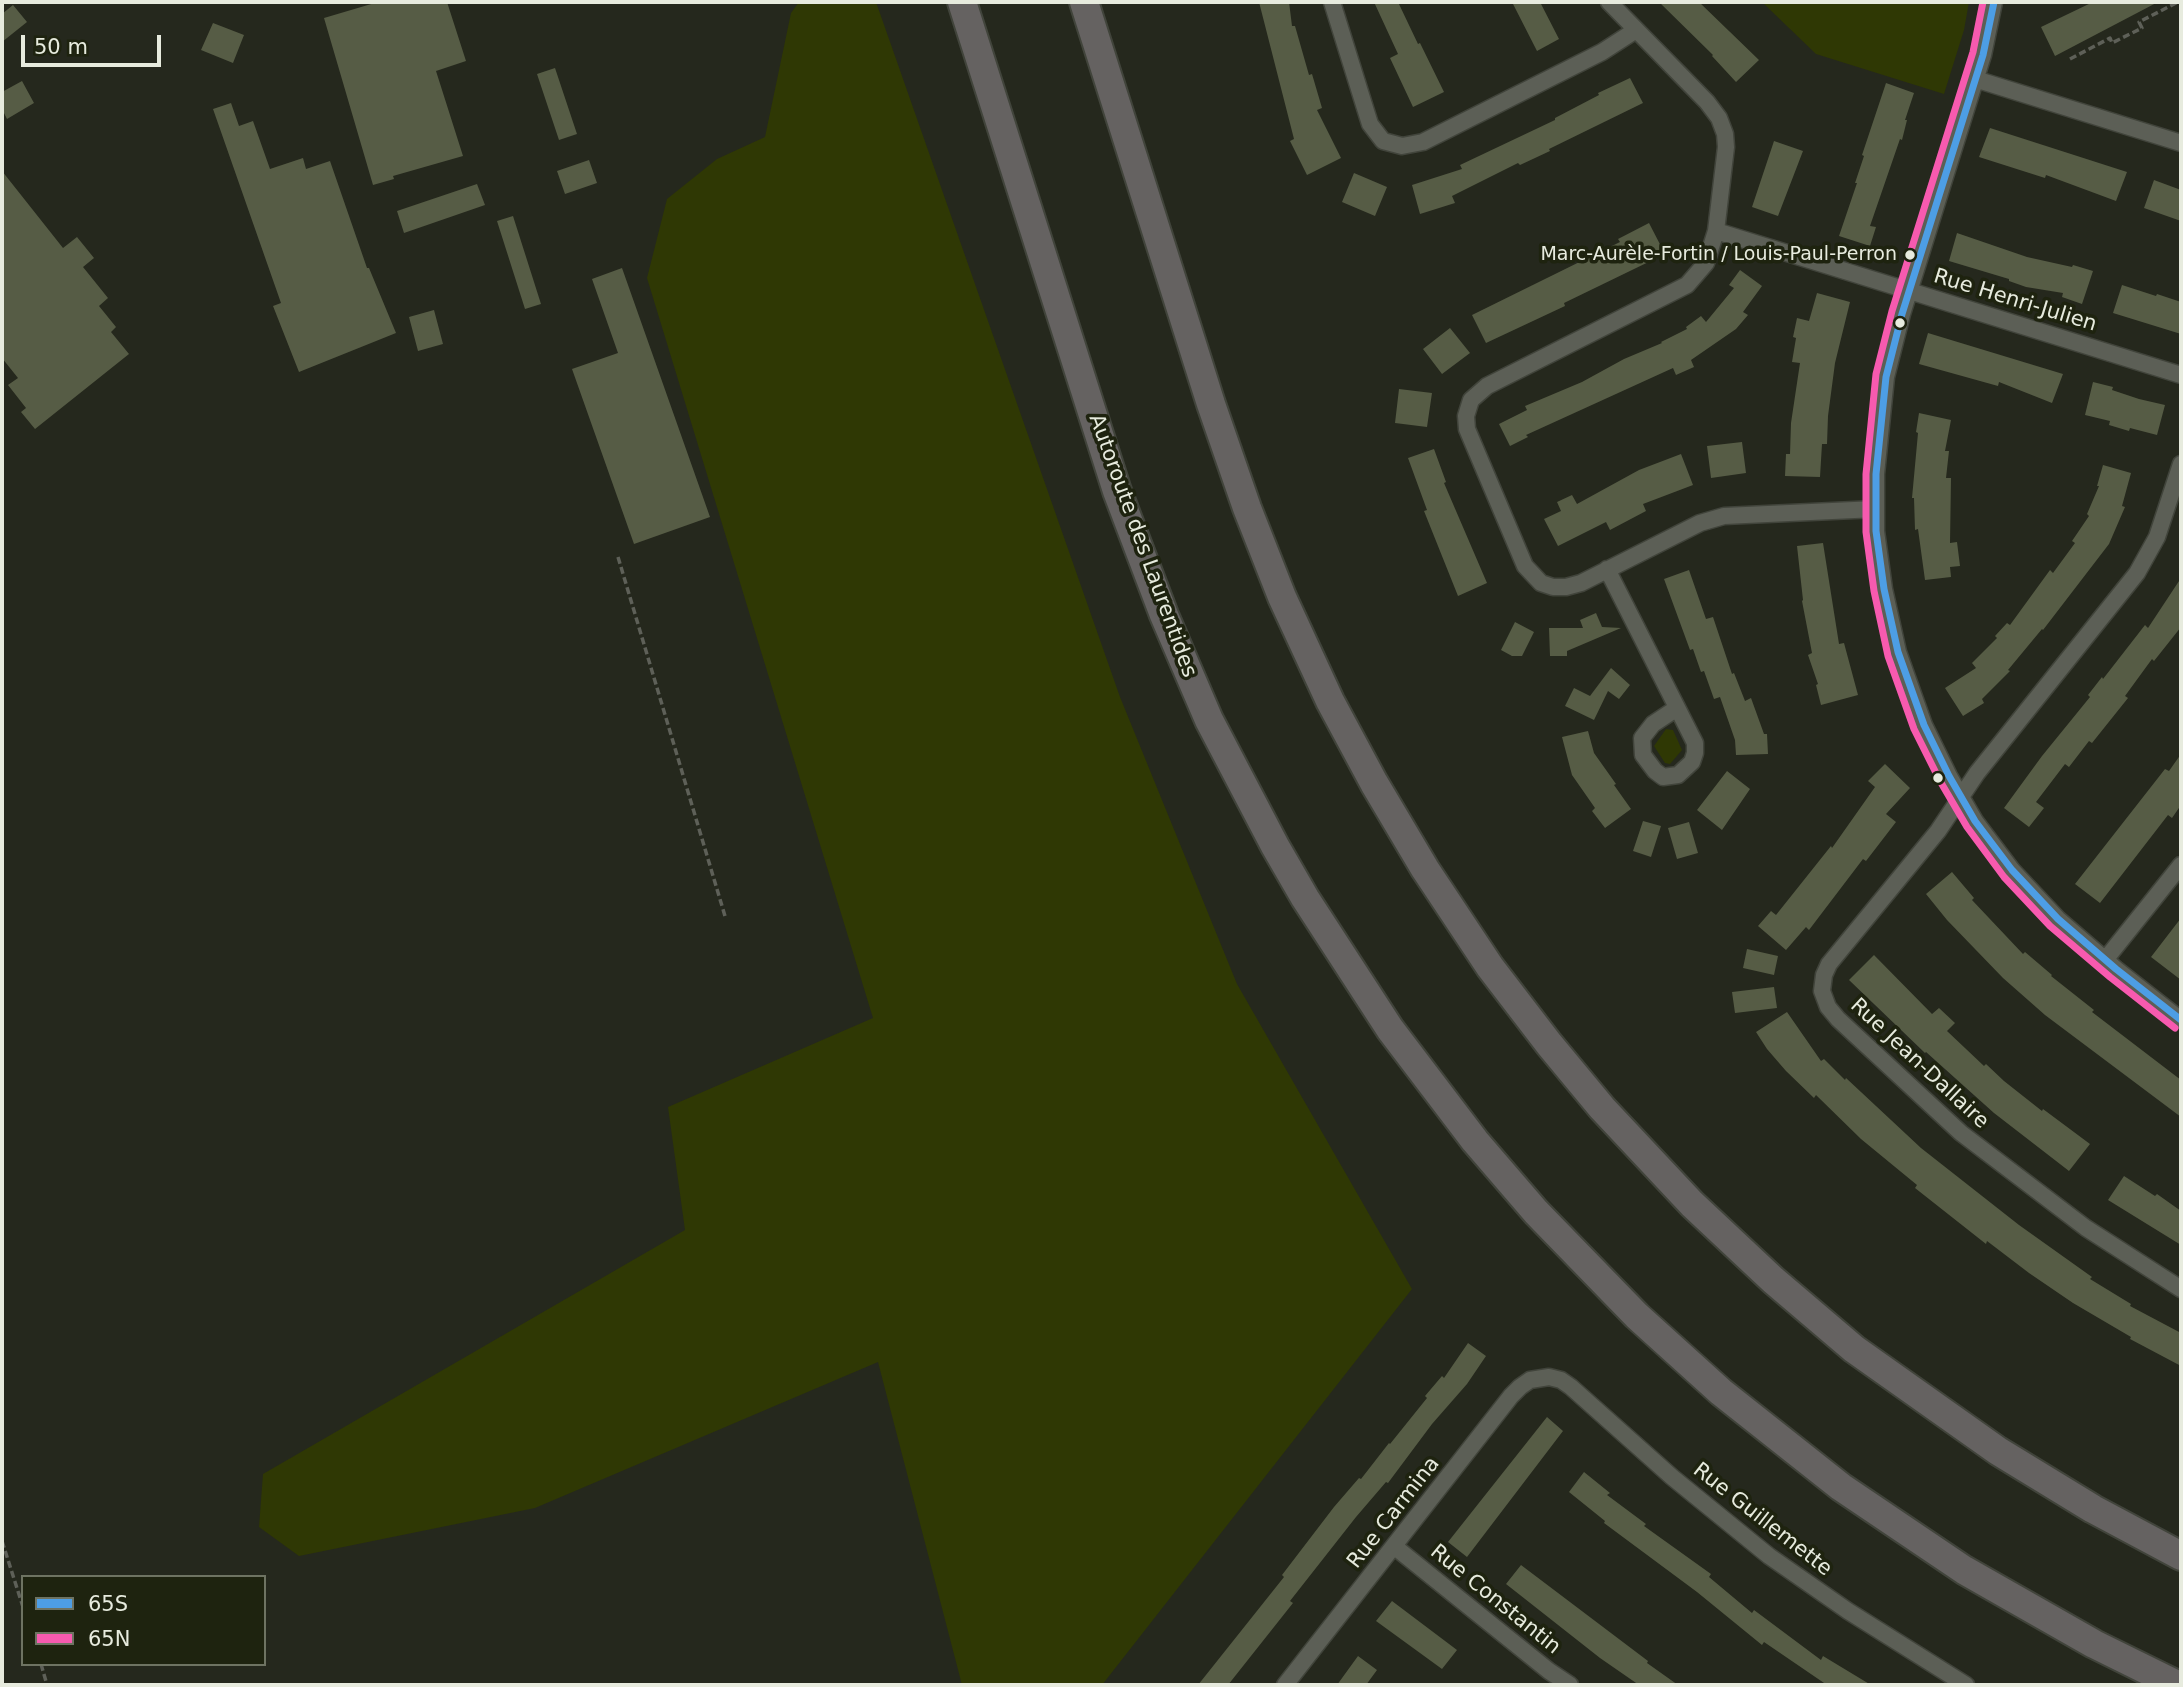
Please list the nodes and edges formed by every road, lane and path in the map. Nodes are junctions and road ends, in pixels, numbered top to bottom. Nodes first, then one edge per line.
1 (951, 2) edge
2 (962, 2) edge
3 (1084, 2) edge
4 (1332, 2) edge
5 (1609, 2) edge
6 (1994, 2) edge
7 (2178, 2) edge
8 (1636, 30) junction
9 (978, 51) junction
10 (2070, 59) dead end
11 (1975, 79) junction
12 (2181, 142) edge
13 (1716, 231) junction
14 (1909, 290) junction
15 (2181, 375) edge
16 (2181, 464) edge
17 (1876, 509) junction
18 (618, 557) dead end
19 (1608, 569) junction
20 (1677, 708) dead end
21 (1961, 798) junction
22 (2181, 865) edge
23 (725, 916) dead end
24 (2105, 960) junction
25 (2181, 1020) edge
26 (2181, 1289) edge
27 (1542, 1377) joint
28 (2, 1541) edge
29 (1395, 1547) junction
30 (2181, 1556) edge
31 (21, 1601) edge
32 (42, 1666) edge
33 (1549, 1671) junction
34 (47, 1685) edge
35 (1286, 1685) edge
36 (1538, 1685) edge
37 (1570, 1685) edge
38 (1966, 1685) edge
39 (2177, 1685) edge

1 - 9 highway
2 - 9 highway, Autoroute des Laurentides
3 - 30 highway
4 - 8 street
5 - 8 street
6 - 11 street
7 - 10 path
8 - 13 street
9 - 39 highway, Autoroute des Laurentides
11 - 12 street
11 - 14 street
13 - 14 street, Rue Henri-Julien
13 - 19 street
14 - 15 street, Rue Henri-Julien
14 - 17 street
16 - 21 street, Rue Jean-Dallaire
17 - 19 street
17 - 21 street
18 - 23 path
19 - 20 street
21 - 24 street
21 - 26 street, Rue Jean-Dallaire
22 - 24 street
24 - 25 street
27 - 29 street, Rue Carmina
27 - 38 street, Rue Guillemette
28 - 31 path
29 - 33 street, Rue Constantin
29 - 35 street, Rue Carmina
32 - 34 path
33 - 36 street
33 - 37 street, Rue Constantin

